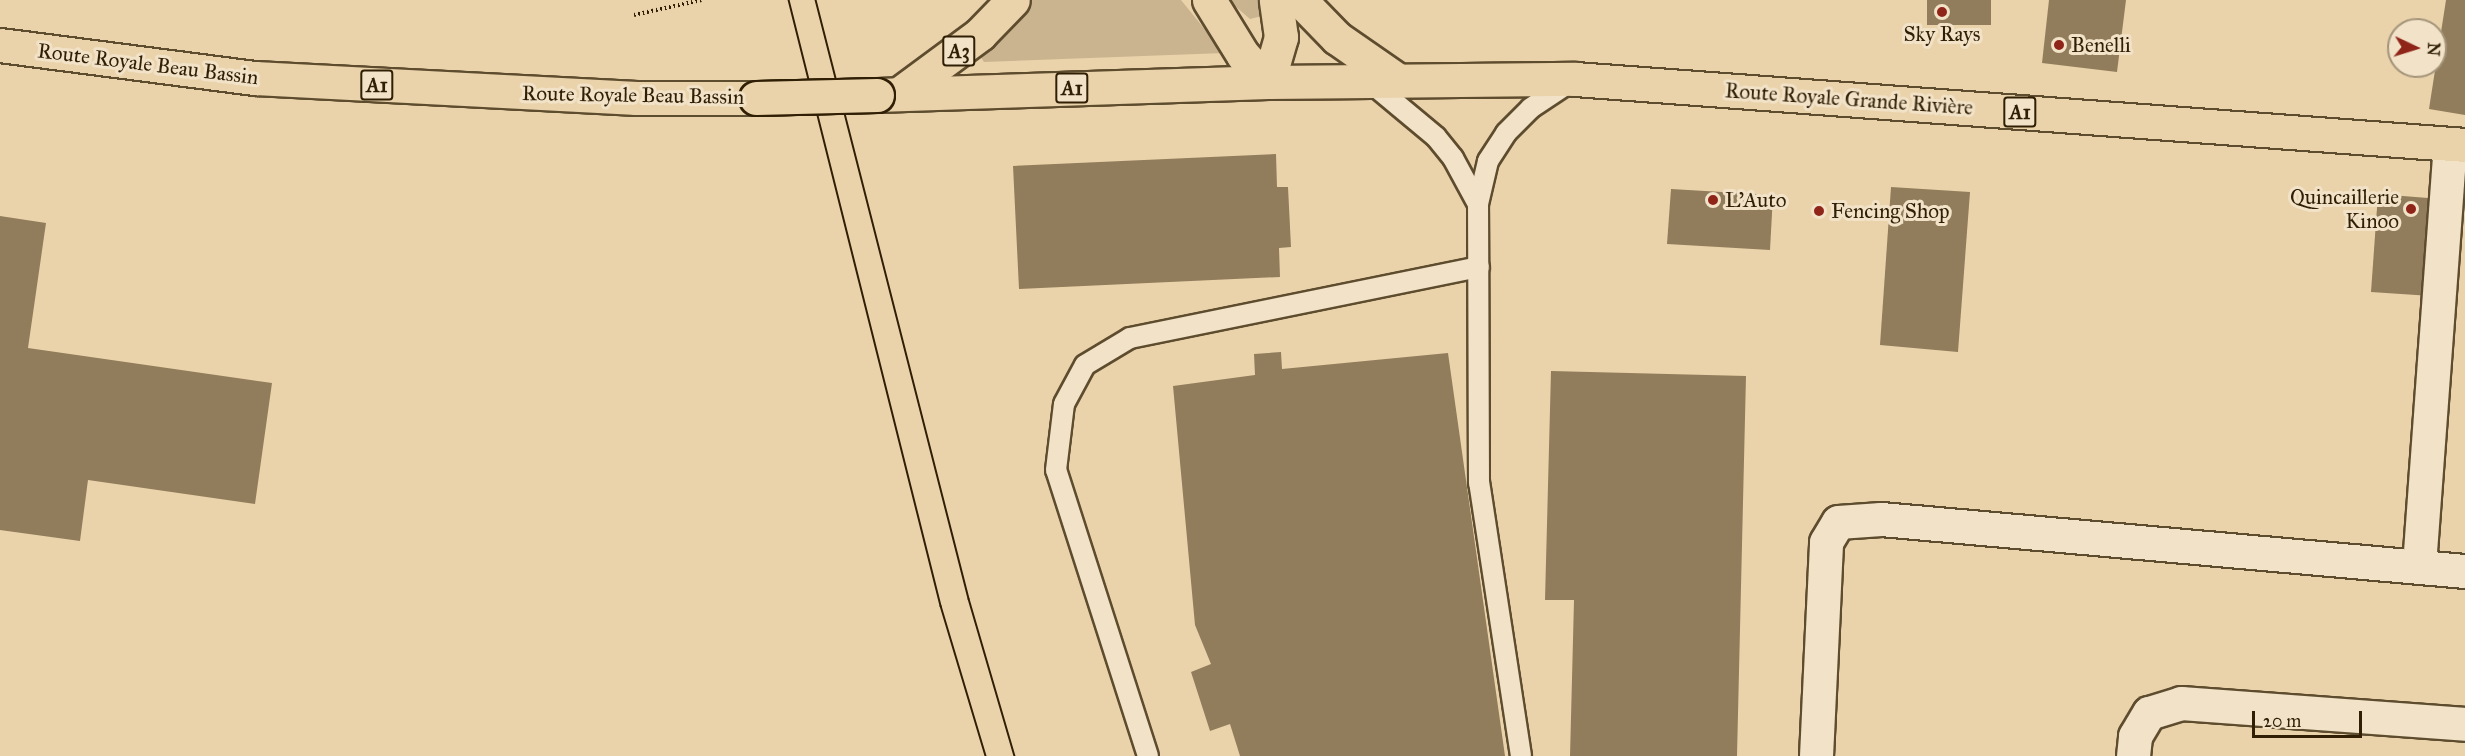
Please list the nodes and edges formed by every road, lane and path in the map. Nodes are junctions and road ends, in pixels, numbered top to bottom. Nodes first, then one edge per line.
1 (700, 0) edge
2 (1012, 0) edge
3 (1209, 0) edge
4 (1276, 0) edge
5 (1300, 0) edge
6 (634, 15) dead end
7 (0, 45) edge
8 (1382, 79) junction
9 (1575, 79) junction
10 (1268, 82) junction
11 (888, 94) junction
12 (2457, 144) edge
13 (1478, 204) junction
14 (1479, 267) junction
15 (2419, 565) junction
16 (2465, 571) edge
17 (2465, 724) edge
18 (1149, 756) edge
19 (1521, 756) edge
20 (1816, 756) edge
21 (2133, 756) edge

1 - 6 path
2 - 11 main road, A3
3 - 10 main road
4 - 10 main road
5 - 8 main road
7 - 11 main road, Route Royale Beau Bassin / A1, bridge
8 - 9 main road, Route Royale Grande Rivière / A1
8 - 10 main road, Route Royale Grande Rivière / A1
8 - 13 lane
9 - 12 main road, Route Royale Grande Rivière / A1
9 - 13 lane
10 - 11 main road, Route Royale Beau Bassin / A1
12 - 15 street
13 - 14 lane
14 - 18 lane
14 - 19 lane
15 - 16 street
15 - 20 street
17 - 21 street

